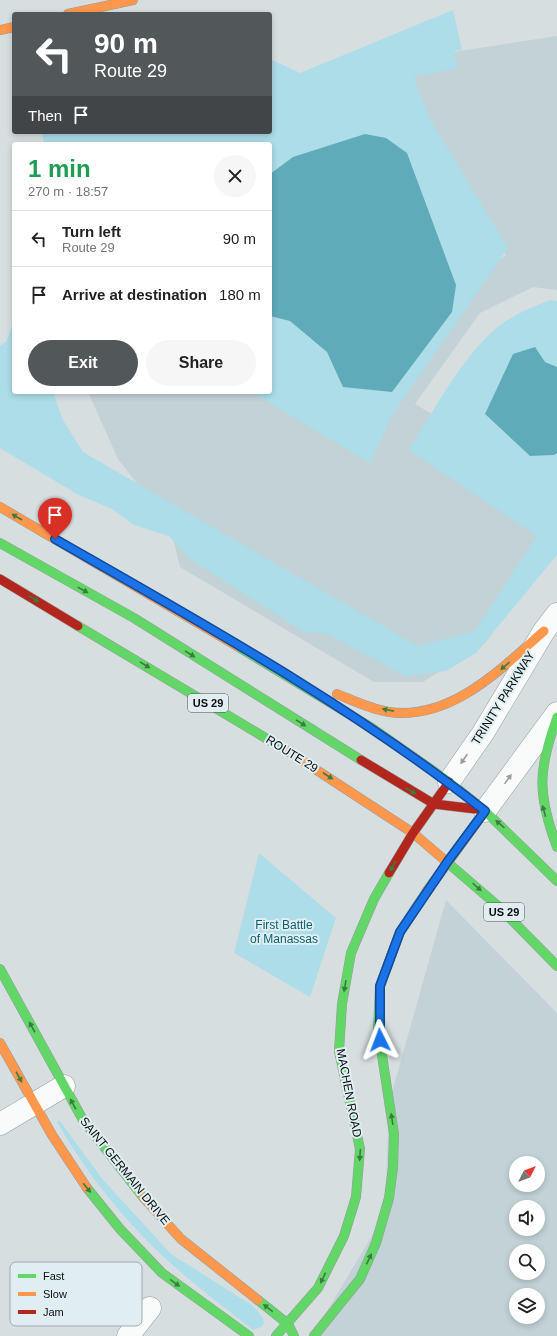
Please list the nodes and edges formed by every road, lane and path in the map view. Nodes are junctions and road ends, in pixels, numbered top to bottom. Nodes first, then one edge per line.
1 (133, 0) edge
2 (77, 12) edge
3 (12, 27) edge
4 (0, 30) edge
5 (0, 507) edge
6 (0, 543) edge
7 (0, 579) edge
8 (557, 614) edge
9 (544, 631) junction
10 (268, 664) junction
11 (557, 713) edge
12 (557, 717) edge
13 (449, 782) junction
14 (434, 804) junction
15 (485, 811) junction
16 (413, 833) junction
17 (557, 847) edge
18 (448, 861) junction
19 (557, 881) edge
20 (557, 966) edge
21 (0, 970) edge
22 (0, 1043) edge
23 (64, 1086) junction
24 (34, 1104) junction
25 (0, 1124) edge
26 (150, 1308) dead end
27 (142, 1318) edge
28 (288, 1324) junction
29 (136, 1326) edge
30 (128, 1336) edge
31 (249, 1336) edge
32 (276, 1336) edge
33 (294, 1336) edge
34 (314, 1336) edge

1 - 2 main road
3 - 4 main road
10 -> 5 main road
6 -> 14 main road
7 -> 16 main road, ROUTE 29 / US 29
8 - 9 street, TRINITY PARKWAY
9 -> 10 main road
9 -> 13 street, TRINITY PARKWAY
10 - 13 main road
15 -> 11 street
17 -> 12 main road
13 - 14 main road, MACHEN ROAD
13 - 15 main road
14 - 15 main road
14 - 16 main road, MACHEN ROAD
15 - 18 main road
19 -> 15 main road
16 - 18 main road, ROUTE 29 / US 29
16 -> 28 main road, MACHEN ROAD
18 -> 20 main road, ROUTE 29 / US 29
34 -> 18 main road
23 -> 21 main road, SAINT GERMAIN DRIVE
22 -> 24 main road
23 - 24 street
28 -> 23 main road, SAINT GERMAIN DRIVE
24 - 25 street
24 -> 31 main road
26 - 27 street
28 - 32 main road, MACHEN ROAD
28 - 33 main road, SAINT GERMAIN DRIVE
29 - 30 street

